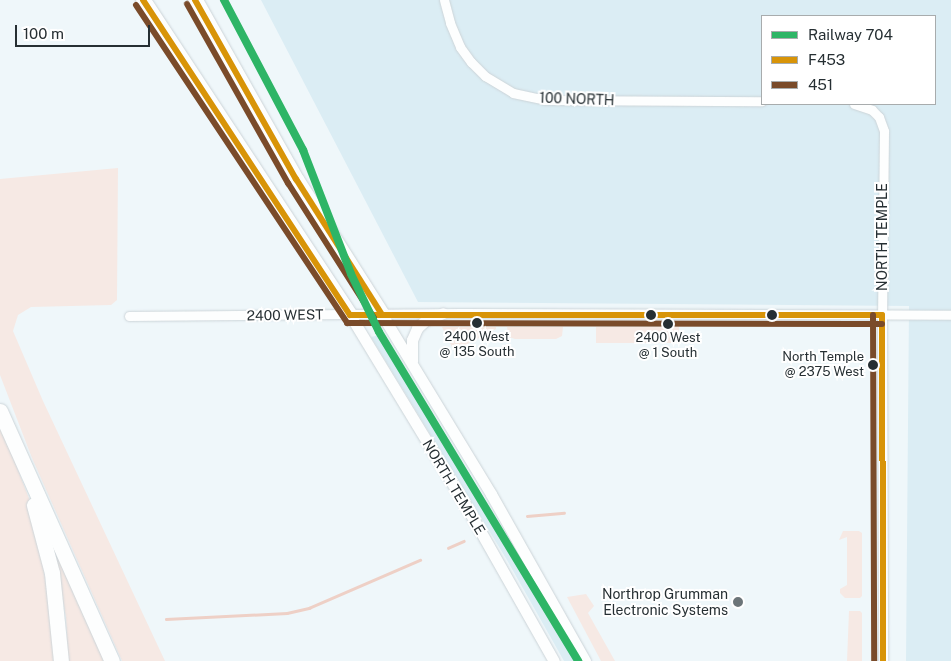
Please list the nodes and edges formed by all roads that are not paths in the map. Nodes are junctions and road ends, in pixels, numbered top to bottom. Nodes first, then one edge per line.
1 (143, 0) edge
2 (195, 0) edge
3 (444, 0) edge
4 (761, 101) edge
5 (857, 105) edge
6 (381, 313) junction
7 (350, 314) junction
8 (443, 314) junction
9 (882, 315) junction
10 (951, 315) edge
11 (129, 316) dead end
12 (413, 366) junction
13 (0, 412) edge
14 (61, 661) edge
15 (112, 661) edge
16 (554, 661) edge
17 (585, 661) edge
18 (883, 661) edge

1 - 7 highway
2 - 6 highway
3 - 4 street, 100 NORTH
5 - 9 street, NORTH TEMPLE
6 - 7 street, 2400 WEST
6 - 8 street, 2400 WEST
6 - 12 main road, NORTH TEMPLE
7 - 11 street, 2400 WEST
7 - 16 main road, NORTH TEMPLE
8 - 9 street, 2400 WEST
8 - 12 main road
9 - 10 street, 2400 WEST
9 - 18 street, NORTH TEMPLE
12 - 17 main road, NORTH TEMPLE
13 - 14 highway
13 - 15 highway

